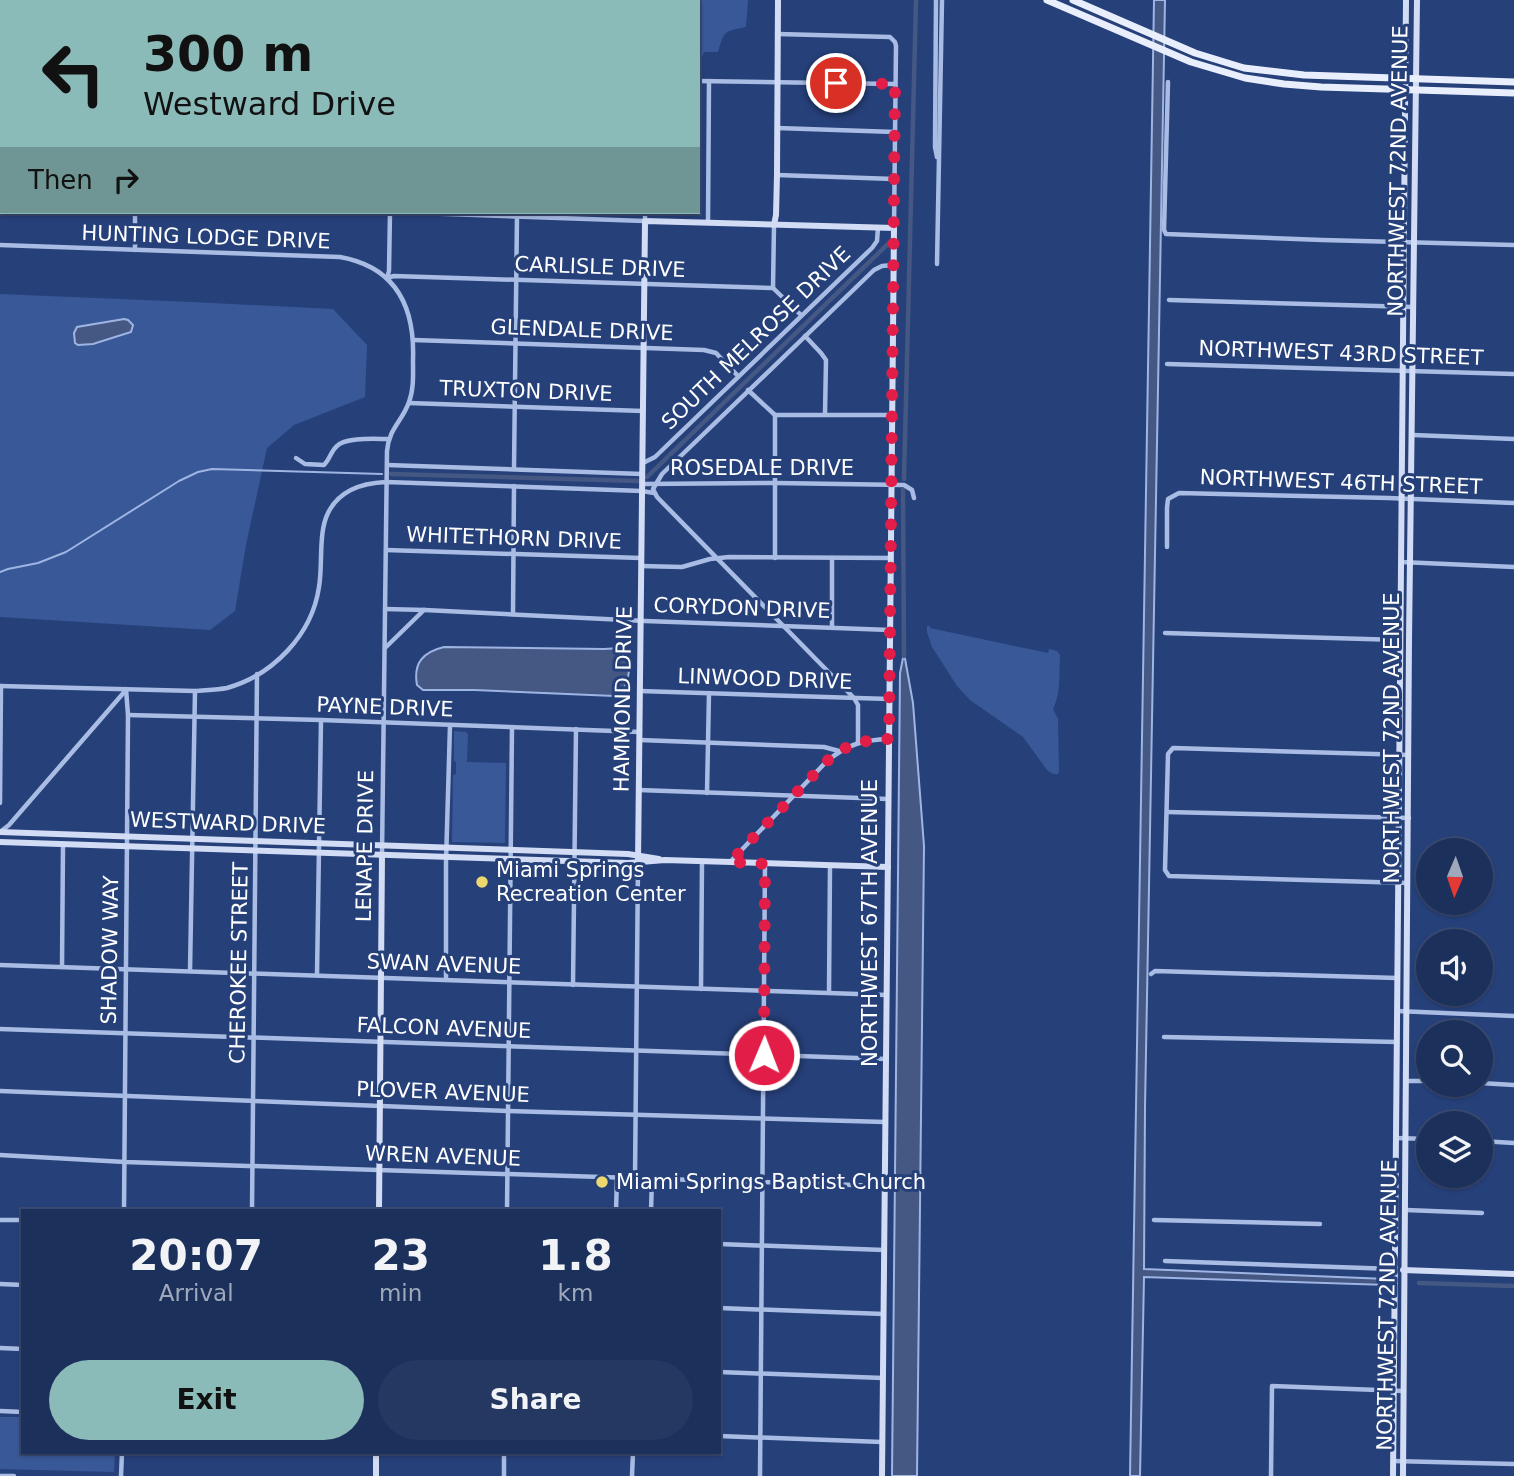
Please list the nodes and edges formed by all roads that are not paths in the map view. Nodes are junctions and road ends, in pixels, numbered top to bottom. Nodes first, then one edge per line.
1 (778, 0) edge
2 (939, 0) edge
3 (1047, 0) edge
4 (1073, 0) edge
5 (1406, 0) edge
6 (1417, 0) edge
7 (778, 34) junction
8 (1406, 78) junction
9 (1416, 78) junction
10 (700, 80) edge
11 (709, 81) junction
12 (777, 82) junction
13 (1168, 82) dead end
14 (1514, 82) edge
15 (895, 84) junction
16 (1405, 89) junction
17 (1416, 90) junction
18 (1514, 93) edge
19 (777, 128) junction
20 (895, 132) junction
21 (777, 175) junction
22 (894, 179) junction
23 (135, 214) edge
24 (390, 214) edge
25 (454, 214) edge
26 (645, 214) edge
27 (517, 216) junction
28 (645, 221) junction
29 (708, 223) junction
30 (774, 225) junction
31 (878, 228) junction
32 (894, 228) junction
33 (1404, 242) junction
34 (1414, 242) junction
35 (1514, 245) edge
36 (0, 246) edge
37 (135, 250) junction
38 (937, 264) dead end
39 (893, 265) junction
40 (387, 278) junction
41 (516, 279) junction
42 (644, 284) junction
43 (773, 288) junction
44 (1169, 300) dead end
45 (1404, 306) junction
46 (1414, 307) junction
47 (801, 315) junction
48 (805, 336) junction
49 (414, 340) junction
50 (516, 344) junction
51 (644, 348) junction
52 (1167, 364) dead end
53 (1403, 370) junction
54 (1414, 370) junction
55 (1514, 374) edge
56 (738, 376) junction
57 (748, 390) junction
58 (409, 403) junction
59 (515, 406) junction
60 (643, 411) junction
61 (825, 414) junction
62 (775, 415) junction
63 (892, 415) junction
64 (1413, 435) junction
65 (388, 439) junction
66 (1514, 439) edge
67 (1402, 443) junction
68 (296, 458) dead end
69 (643, 463) junction
70 (387, 465) junction
71 (514, 469) junction
72 (642, 474) junction
73 (662, 474) junction
74 (386, 482) junction
75 (776, 483) junction
76 (654, 484) junction
77 (666, 484) junction
78 (891, 484) junction
79 (514, 486) junction
80 (642, 487) junction
81 (654, 494) junction
82 (914, 498) dead end
83 (1402, 498) junction
84 (1412, 499) junction
85 (1514, 503) edge
86 (1167, 547) dead end
87 (386, 550) junction
88 (514, 553) junction
89 (641, 558) junction
90 (775, 558) junction
91 (832, 558) junction
92 (890, 558) junction
93 (718, 559) junction
94 (1401, 562) junction
95 (1411, 562) junction
96 (641, 566) junction
97 (1514, 566) edge
98 (385, 609) junction
99 (425, 610) junction
100 (513, 614) junction
101 (641, 620) junction
102 (782, 626) junction
103 (832, 628) junction
104 (890, 630) junction
105 (1165, 633) dead end
106 (1400, 640) junction
107 (385, 648) junction
108 (1400, 668) junction
109 (257, 674) junction
110 (1409, 675) junction
111 (1, 686) edge
112 (126, 689) junction
113 (195, 691) junction
114 (640, 691) junction
115 (709, 693) junction
116 (854, 698) junction
117 (889, 699) junction
118 (128, 715) junction
119 (194, 716) junction
120 (257, 718) junction
121 (321, 720) junction
122 (384, 722) junction
123 (450, 725) junction
124 (512, 727) junction
125 (576, 729) junction
126 (640, 732) junction
127 (889, 739) junction
128 (640, 740) junction
129 (708, 742) junction
130 (858, 743) junction
131 (839, 751) junction
132 (1399, 754) junction
133 (1409, 755) junction
134 (639, 790) junction
135 (707, 793) junction
136 (794, 795) junction
137 (888, 799) junction
138 (0, 803) edge
139 (1167, 812) junction
140 (1399, 818) junction
141 (1409, 818) junction
142 (0, 832) edge
143 (127, 836) junction
144 (192, 839) junction
145 (256, 841) junction
146 (0, 842) edge
147 (320, 843) junction
148 (64, 845) junction
149 (383, 845) junction
150 (127, 847) junction
151 (447, 848) junction
152 (191, 849) junction
153 (510, 850) junction
154 (256, 851) junction
155 (574, 852) junction
156 (319, 853) junction
157 (382, 855) junction
158 (639, 855) junction
159 (446, 858) junction
160 (510, 859) junction
161 (664, 860) junction
162 (574, 861) junction
163 (702, 862) junction
164 (730, 862) junction
165 (638, 863) junction
166 (765, 864) junction
167 (830, 866) junction
168 (888, 867) junction
169 (1398, 882) junction
170 (1408, 883) junction
171 (0, 965) edge
172 (62, 967) junction
173 (125, 970) junction
174 (190, 971) junction
175 (254, 974) junction
176 (1151, 974) dead end
177 (317, 975) junction
178 (382, 978) junction
179 (1397, 978) junction
180 (446, 980) junction
181 (510, 983) junction
182 (573, 985) junction
183 (637, 987) junction
184 (701, 989) junction
185 (765, 991) junction
186 (829, 992) junction
187 (887, 995) junction
188 (1397, 1011) junction
189 (1407, 1011) junction
190 (1514, 1016) edge
191 (0, 1029) edge
192 (125, 1032) junction
193 (253, 1037) junction
194 (1164, 1037) dead end
195 (381, 1041) junction
196 (1396, 1042) junction
197 (509, 1046) junction
198 (637, 1050) junction
199 (764, 1055) junction
200 (886, 1059) junction
201 (1407, 1081) junction
202 (1416, 1081) edge
203 (1493, 1084) edge
204 (1514, 1085) edge
205 (0, 1091) edge
206 (124, 1096) junction
207 (253, 1101) junction
208 (380, 1106) junction
209 (508, 1111) junction
210 (636, 1114) junction
211 (764, 1119) junction
212 (885, 1122) junction
213 (1396, 1138) junction
214 (1406, 1138) junction
215 (1416, 1138) edge
216 (1493, 1142) edge
217 (1514, 1143) edge
218 (0, 1155) edge
219 (125, 1162) junction
220 (252, 1165) junction
221 (380, 1169) junction
222 (508, 1174) junction
223 (617, 1177) junction
224 (635, 1178) junction
225 (652, 1179) junction
226 (763, 1183) junction
227 (885, 1186) junction
228 (124, 1209) edge
229 (251, 1209) edge
230 (379, 1209) edge
231 (507, 1209) edge
232 (617, 1209) edge
233 (651, 1209) edge
234 (1405, 1210) junction
235 (1482, 1213) dead end
236 (0, 1220) edge
237 (21, 1220) edge
238 (1154, 1220) dead end
239 (1320, 1224) dead end
240 (721, 1244) edge
241 (763, 1245) junction
242 (884, 1250) junction
243 (1165, 1261) dead end
244 (1394, 1269) junction
245 (1405, 1270) junction
246 (1514, 1273) edge
247 (0, 1284) edge
248 (21, 1285) edge
249 (721, 1308) edge
250 (762, 1310) junction
251 (884, 1314) junction
252 (0, 1348) edge
253 (21, 1349) edge
254 (721, 1372) edge
255 (761, 1373) junction
256 (883, 1378) junction
257 (1394, 1390) junction
258 (1404, 1391) junction
259 (0, 1411) edge
260 (21, 1412) edge
261 (721, 1436) edge
262 (760, 1438) junction
263 (883, 1442) junction
264 (121, 1454) edge
265 (376, 1454) edge
266 (504, 1454) edge
267 (633, 1454) edge
268 (1393, 1461) junction
269 (1403, 1461) junction
270 (1514, 1464) edge
271 (0, 1476) edge
272 (15, 1476) edge
273 (121, 1476) edge
274 (376, 1476) edge
275 (504, 1476) edge
276 (632, 1476) edge
277 (760, 1476) edge
278 (882, 1476) edge
279 (1271, 1476) edge
280 (1393, 1476) edge
281 (1403, 1476) edge

1 - 7 street
2 - 38 street
3 - 16 main road
4 - 8 main road
5 - 8 street, NORTHWEST 72ND AVENUE
6 - 9 street, NORTHWEST 72ND AVENUE
7 - 12 street
7 - 15 street, NORTHWEST 67TH AVENUE
8 - 9 main road
8 - 16 street, NORTHWEST 72ND AVENUE
9 - 14 main road
9 - 17 street, NORTHWEST 72ND AVENUE
10 - 11 street
11 - 12 street
11 - 29 street
12 - 15 street
12 - 19 street
13 - 33 street
15 - 20 street, NORTHWEST 67TH AVENUE
16 - 17 main road
16 - 33 street, NORTHWEST 72ND AVENUE
17 - 18 main road
17 - 34 street, NORTHWEST 72ND AVENUE
19 - 20 street
19 - 21 street
20 - 22 street, NORTHWEST 67TH AVENUE
21 - 22 street
21 - 30 street
22 - 32 street, NORTHWEST 67TH AVENUE
23 - 37 street
24 - 40 street
25 - 27 street
26 - 28 street
27 - 28 street
27 - 41 street
28 - 29 street
28 - 42 street, HAMMOND DRIVE
29 - 30 street
30 - 31 street
30 - 43 street
31 - 32 street
31 - 47 street, SOUTH MELROSE DRIVE
32 - 39 street, NORTHWEST 67TH AVENUE
33 - 34 street
33 - 45 street, NORTHWEST 72ND AVENUE
34 - 35 street
34 - 46 street, NORTHWEST 72ND AVENUE
36 - 37 street, HUNTING LODGE DRIVE
37 - 40 street, HUNTING LODGE DRIVE
39 - 48 street
39 - 63 street, NORTHWEST 67TH AVENUE
40 - 41 street, CARLISLE DRIVE
40 - 49 street, HUNTING LODGE DRIVE
41 - 42 street, CARLISLE DRIVE
41 - 50 street
42 - 43 street, CARLISLE DRIVE
42 - 51 street, HAMMOND DRIVE
43 - 47 street
44 - 45 street
45 - 46 street
45 - 53 street, NORTHWEST 72ND AVENUE
46 - 54 street, NORTHWEST 72ND AVENUE
47 - 56 street, SOUTH MELROSE DRIVE
48 - 57 street
48 - 61 street
49 - 50 street, GLENDALE DRIVE
49 - 58 street, HUNTING LODGE DRIVE
50 - 51 street, GLENDALE DRIVE
50 - 59 street
51 - 56 street, GLENDALE DRIVE
51 - 60 street, HAMMOND DRIVE
52 - 53 street, NORTHWEST 43RD STREET
53 - 54 street, NORTHWEST 43RD STREET
53 - 67 street, NORTHWEST 72ND AVENUE
54 - 55 street, NORTHWEST 43RD STREET
54 - 64 street, NORTHWEST 72ND AVENUE
56 - 69 street, SOUTH MELROSE DRIVE
57 - 62 street
57 - 73 street
58 - 59 street, TRUXTON DRIVE
58 - 65 street, HUNTING LODGE DRIVE
59 - 60 street, TRUXTON DRIVE
59 - 71 street
60 - 69 street, HAMMOND DRIVE
61 - 62 street
61 - 63 street
62 - 75 street
63 - 78 street, NORTHWEST 67TH AVENUE
64 - 66 street
64 - 67 street
64 - 84 street, NORTHWEST 72ND AVENUE
65 - 68 street
65 - 70 street, HUNTING LODGE DRIVE
67 - 83 street, NORTHWEST 72ND AVENUE
69 - 72 street, HAMMOND DRIVE
70 - 71 street
70 - 74 street, HUNTING LODGE DRIVE
71 - 72 street
72 - 80 street, HAMMOND DRIVE
73 - 76 street
73 - 77 street
74 - 79 street
74 - 87 street, LENAPE DRIVE
74 - 109 street
75 - 77 street, ROSEDALE DRIVE
75 - 78 street, ROSEDALE DRIVE
75 - 90 street
76 - 77 street, ROSEDALE DRIVE
76 - 80 street, ROSEDALE DRIVE
76 - 81 street
78 - 82 street
78 - 92 street, NORTHWEST 67TH AVENUE
79 - 80 street
79 - 88 street
80 - 81 street
80 - 89 street, HAMMOND DRIVE
81 - 93 street
83 - 84 street, NORTHWEST 46TH STREET
83 - 86 street, NORTHWEST 46TH STREET
83 - 94 street, NORTHWEST 72ND AVENUE
84 - 85 street, NORTHWEST 46TH STREET
84 - 95 street, NORTHWEST 72ND AVENUE
87 - 88 street, WHITETHORN DRIVE
87 - 98 street, LENAPE DRIVE
88 - 89 street, WHITETHORN DRIVE
88 - 100 street
89 - 96 street, HAMMOND DRIVE
90 - 91 street, WHITETHORN DRIVE
90 - 93 street, WHITETHORN DRIVE
91 - 92 street, WHITETHORN DRIVE
91 - 103 street
92 - 104 street, NORTHWEST 67TH AVENUE
93 - 96 street, WHITETHORN DRIVE
93 - 102 street
94 - 95 street
94 - 106 street, NORTHWEST 72ND AVENUE
95 - 97 street
95 - 110 street, NORTHWEST 72ND AVENUE
96 - 101 street, HAMMOND DRIVE
98 - 99 street, CORYDON DRIVE
98 - 107 street, LENAPE DRIVE
99 - 100 street, CORYDON DRIVE
99 - 107 street
100 - 101 street, CORYDON DRIVE
101 - 102 street, CORYDON DRIVE
101 - 114 street, HAMMOND DRIVE
102 - 103 street, CORYDON DRIVE
102 - 116 street
103 - 104 street, CORYDON DRIVE
104 - 117 street, NORTHWEST 67TH AVENUE
105 - 106 street
106 - 108 street, NORTHWEST 72ND AVENUE
107 - 122 street, LENAPE DRIVE
108 - 110 street
108 - 132 street, NORTHWEST 72ND AVENUE
109 - 113 street
109 - 120 street, CHEROKEE STREET
110 - 133 street, NORTHWEST 72ND AVENUE
111 - 112 street
111 - 138 street
112 - 113 street
112 - 118 street, SHADOW WAY
112 - 142 street
113 - 119 street
114 - 115 street, LINWOOD DRIVE
114 - 126 street, HAMMOND DRIVE
115 - 116 street, LINWOOD DRIVE
115 - 129 street
116 - 117 street, LINWOOD DRIVE
116 - 130 street
117 - 127 street, NORTHWEST 67TH AVENUE
118 - 119 street, PAYNE DRIVE
118 - 143 street, SHADOW WAY
119 - 120 street, PAYNE DRIVE
119 - 144 street
120 - 121 street, PAYNE DRIVE
120 - 145 street, CHEROKEE STREET
121 - 122 street, PAYNE DRIVE
121 - 147 street
122 - 123 street, PAYNE DRIVE
122 - 149 street, LENAPE DRIVE
123 - 124 street, PAYNE DRIVE
123 - 151 street
124 - 125 street, PAYNE DRIVE
124 - 153 street
125 - 126 street, PAYNE DRIVE
125 - 155 street
126 - 128 street, HAMMOND DRIVE
127 - 130 street
127 - 137 street, NORTHWEST 67TH AVENUE
128 - 129 street
128 - 134 street, HAMMOND DRIVE
129 - 131 street
129 - 135 street
130 - 131 street
131 - 136 street
132 - 133 street
132 - 139 street
132 - 140 street, NORTHWEST 72ND AVENUE
133 - 141 street, NORTHWEST 72ND AVENUE
134 - 135 street
134 - 158 street, HAMMOND DRIVE
135 - 136 street
136 - 137 street
136 - 164 street
137 - 168 street, NORTHWEST 67TH AVENUE
139 - 140 street
139 - 169 street
140 - 141 street
140 - 169 street, NORTHWEST 72ND AVENUE
141 - 170 street, NORTHWEST 72ND AVENUE
142 - 143 street, WESTWARD DRIVE
143 - 144 street, WESTWARD DRIVE
143 - 150 street, SHADOW WAY
144 - 145 street, WESTWARD DRIVE
144 - 152 street
145 - 147 street, WESTWARD DRIVE
145 - 154 street, CHEROKEE STREET
146 - 148 street, WESTWARD DRIVE
147 - 149 street, WESTWARD DRIVE
147 - 156 street
148 - 150 street, WESTWARD DRIVE
148 - 172 street
149 - 151 street, WESTWARD DRIVE
149 - 157 street, LENAPE DRIVE
150 - 152 street, WESTWARD DRIVE
150 - 173 street, SHADOW WAY
151 - 153 street, WESTWARD DRIVE
151 - 159 street
152 - 154 street, WESTWARD DRIVE
152 - 174 street
153 - 155 street, WESTWARD DRIVE
153 - 160 street
154 - 156 street, WESTWARD DRIVE
154 - 175 street, CHEROKEE STREET
155 - 158 street, WESTWARD DRIVE
155 - 162 street
156 - 157 street, WESTWARD DRIVE
156 - 177 street
157 - 159 street, WESTWARD DRIVE
157 - 178 street, LENAPE DRIVE
158 - 161 street, WESTWARD DRIVE
158 - 165 street, HAMMOND DRIVE
159 - 160 street, WESTWARD DRIVE
159 - 180 street
160 - 162 street, WESTWARD DRIVE
160 - 181 street
161 - 163 street, WESTWARD DRIVE
161 - 165 street, WESTWARD DRIVE
162 - 165 street, WESTWARD DRIVE
162 - 182 street
163 - 164 street, WESTWARD DRIVE
163 - 184 street
164 - 166 street, WESTWARD DRIVE
165 - 183 street, HAMMOND DRIVE
166 - 167 street, WESTWARD DRIVE
166 - 185 street
167 - 168 street, WESTWARD DRIVE
167 - 186 street
168 - 187 street, NORTHWEST 67TH AVENUE
169 - 170 street
169 - 179 street, NORTHWEST 72ND AVENUE
170 - 189 street, NORTHWEST 72ND AVENUE
171 - 172 street, SWAN AVENUE
172 - 173 street, SWAN AVENUE
173 - 174 street, SWAN AVENUE
173 - 192 street, SHADOW WAY
174 - 175 street, SWAN AVENUE
175 - 177 street, SWAN AVENUE
175 - 193 street, CHEROKEE STREET
176 - 179 street
177 - 178 street, SWAN AVENUE
178 - 180 street, SWAN AVENUE
178 - 195 street, LENAPE DRIVE
179 - 188 street, NORTHWEST 72ND AVENUE
180 - 181 street, SWAN AVENUE
181 - 182 street, SWAN AVENUE
181 - 197 street
182 - 183 street, SWAN AVENUE
183 - 184 street, SWAN AVENUE
183 - 198 street, HAMMOND DRIVE
184 - 185 street, SWAN AVENUE
185 - 186 street, SWAN AVENUE
185 - 199 street
186 - 187 street, SWAN AVENUE
187 - 200 street, NORTHWEST 67TH AVENUE
188 - 189 street
188 - 196 street, NORTHWEST 72ND AVENUE
189 - 190 street
189 - 201 street, NORTHWEST 72ND AVENUE
191 - 192 street, FALCON AVENUE
192 - 193 street, FALCON AVENUE
192 - 206 street, SHADOW WAY
193 - 195 street, FALCON AVENUE
193 - 207 street, CHEROKEE STREET
194 - 196 street
195 - 197 street, FALCON AVENUE
195 - 208 street, LENAPE DRIVE
196 - 213 street, NORTHWEST 72ND AVENUE
197 - 198 street, FALCON AVENUE
197 - 209 street
198 - 199 street, FALCON AVENUE
198 - 210 street, HAMMOND DRIVE
199 - 200 street, FALCON AVENUE
199 - 211 street
200 - 212 street, NORTHWEST 67TH AVENUE
201 - 202 street
201 - 214 street, NORTHWEST 72ND AVENUE
203 - 204 street
205 - 206 street, PLOVER AVENUE
206 - 207 street, PLOVER AVENUE
206 - 219 street, SHADOW WAY
207 - 208 street, PLOVER AVENUE
207 - 220 street, CHEROKEE STREET
208 - 209 street, PLOVER AVENUE
208 - 221 street, LENAPE DRIVE
209 - 210 street, PLOVER AVENUE
209 - 222 street
210 - 211 street, PLOVER AVENUE
210 - 224 street, HAMMOND DRIVE
211 - 212 street, PLOVER AVENUE
211 - 226 street
212 - 227 street, NORTHWEST 67TH AVENUE
213 - 214 street
213 - 244 street, NORTHWEST 72ND AVENUE
214 - 215 street
214 - 234 street, NORTHWEST 72ND AVENUE
216 - 217 street
218 - 219 street, WREN AVENUE
219 - 220 street, WREN AVENUE
219 - 228 street, SHADOW WAY
220 - 221 street, WREN AVENUE
220 - 229 street, CHEROKEE STREET
221 - 222 street, WREN AVENUE
221 - 230 street, LENAPE DRIVE
222 - 223 street, WREN AVENUE
222 - 231 street
223 - 224 street, WREN AVENUE
223 - 232 street
224 - 225 street, WREN AVENUE
225 - 226 street, WREN AVENUE
225 - 233 street
226 - 227 street, WREN AVENUE
226 - 241 street
227 - 242 street, NORTHWEST 67TH AVENUE
234 - 235 street
234 - 245 street, NORTHWEST 72ND AVENUE
236 - 237 street
238 - 239 street
240 - 241 street
241 - 242 street
241 - 250 street
242 - 251 street, NORTHWEST 67TH AVENUE
243 - 244 street
244 - 245 street
244 - 257 street, NORTHWEST 72ND AVENUE
245 - 246 street
245 - 258 street, NORTHWEST 72ND AVENUE
247 - 248 street
249 - 250 street
250 - 251 street
250 - 255 street
251 - 256 street, NORTHWEST 67TH AVENUE
252 - 253 street
254 - 255 street
255 - 256 street
255 - 262 street
256 - 263 street, NORTHWEST 67TH AVENUE
257 - 258 street
257 - 268 street, NORTHWEST 72ND AVENUE
257 - 279 street
258 - 269 street, NORTHWEST 72ND AVENUE
259 - 260 street
261 - 262 street
262 - 263 street
262 - 277 street
263 - 278 street, NORTHWEST 67TH AVENUE
264 - 273 street
265 - 274 street
266 - 275 street
267 - 276 street
268 - 269 street
268 - 280 street, NORTHWEST 72ND AVENUE
269 - 270 street
269 - 281 street, NORTHWEST 72ND AVENUE
271 - 272 street

